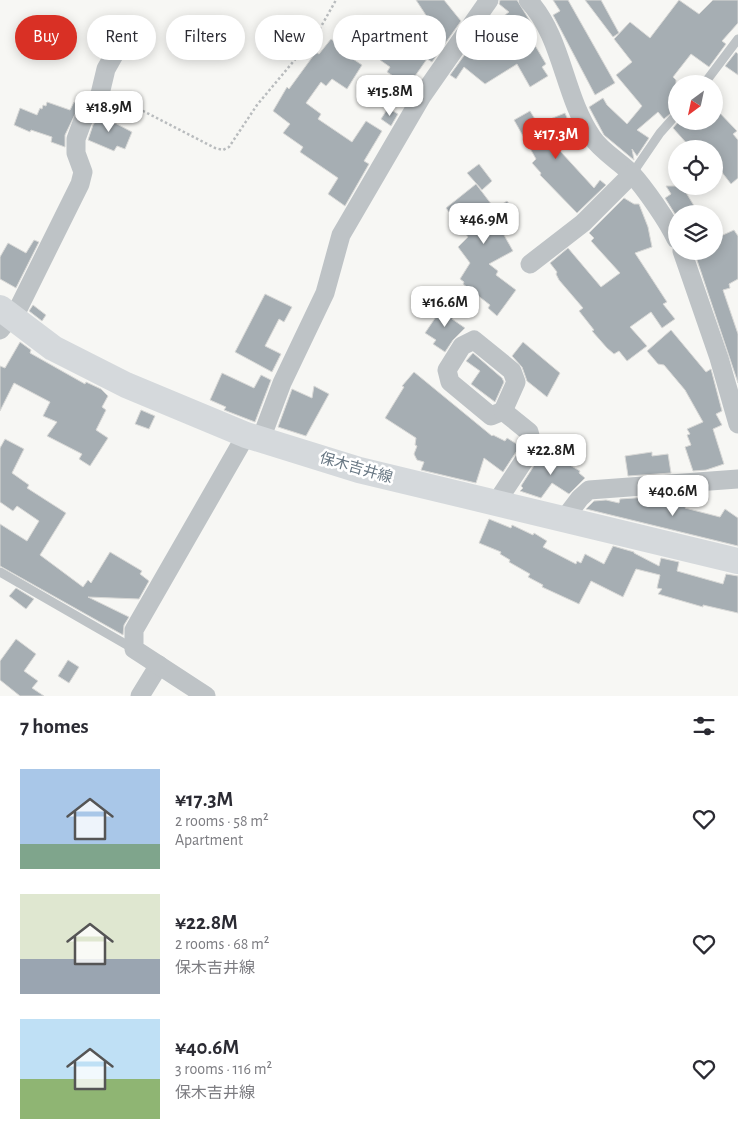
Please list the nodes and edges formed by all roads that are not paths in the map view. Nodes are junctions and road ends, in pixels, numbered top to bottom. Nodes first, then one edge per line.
1 (489, 0) edge
2 (528, 0) edge
3 (738, 39) edge
4 (111, 60) edge
5 (711, 75) edge
6 (668, 124) edge
7 (632, 174) junction
8 (668, 227) edge
9 (685, 260) edge
10 (530, 264) dead end
11 (4, 318) edge
12 (503, 411) dead end
13 (738, 424) edge
14 (253, 437) junction
15 (738, 479) edge
16 (496, 503) junction
17 (564, 519) junction
18 (738, 561) edge
19 (0, 572) edge
20 (134, 649) junction
21 (159, 664) junction
22 (140, 696) edge
23 (206, 696) edge

1 - 14 street
2 - 7 street
3 - 5 lane
4 - 11 street
6 - 7 lane
7 - 8 street
7 - 10 street
9 - 13 street
11 - 14 main road, 保木吉井線
12 - 16 street
14 - 16 main road, 保木吉井線
14 - 20 street
15 - 17 street
16 - 17 main road, 保木吉井線
17 - 18 main road, 保木吉井線
19 - 20 lane
20 - 21 street
21 - 22 street
21 - 23 street

